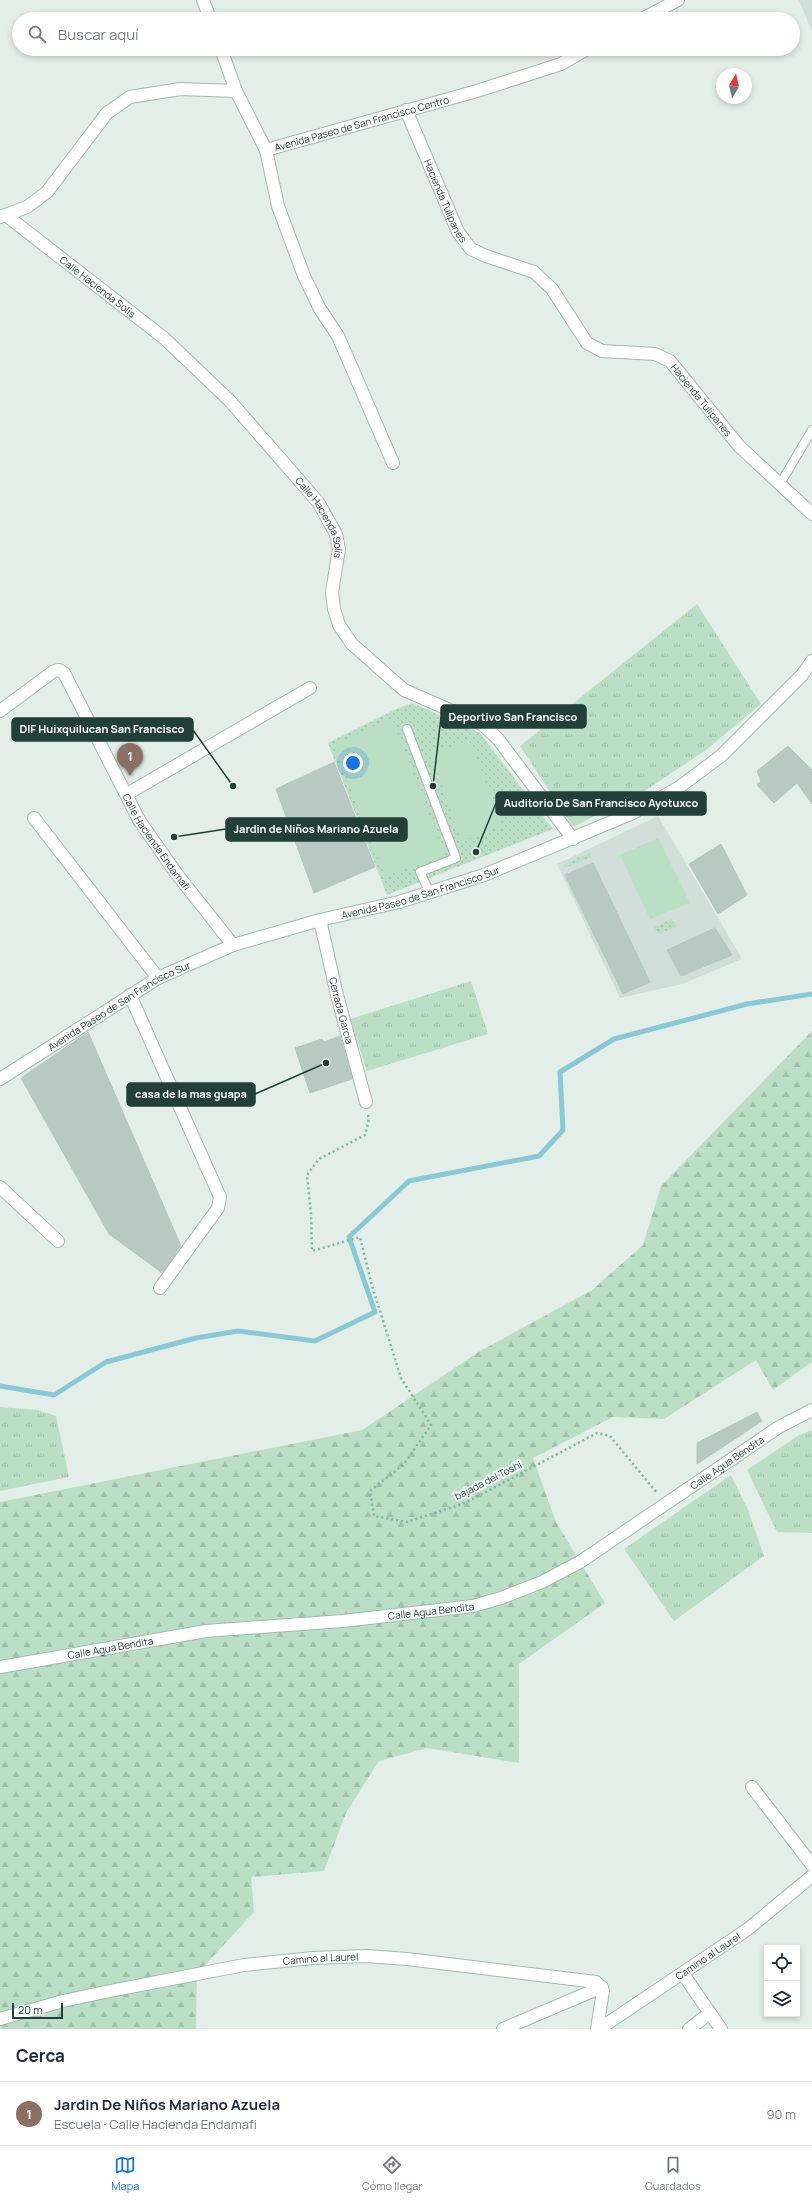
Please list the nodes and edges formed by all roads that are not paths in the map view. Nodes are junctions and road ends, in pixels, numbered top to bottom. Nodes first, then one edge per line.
1 (203, 0) edge
2 (678, 0) edge
3 (207, 12) edge
4 (655, 12) edge
5 (224, 56) edge
6 (575, 56) edge
7 (236, 91) junction
8 (406, 110) junction
9 (266, 150) junction
10 (3, 217) edge
11 (812, 430) edge
12 (393, 463) dead end
13 (780, 484) junction
14 (812, 514) edge
15 (812, 661) edge
16 (310, 688) dead end
17 (0, 711) edge
18 (407, 729) dead end
19 (127, 794) junction
20 (34, 818) dead end
21 (573, 839) junction
22 (430, 893) junction
23 (320, 920) junction
24 (233, 944) junction
25 (158, 978) junction
26 (130, 996) junction
27 (0, 1079) edge
28 (366, 1102) road end
29 (0, 1187) edge
30 (58, 1241) dead end
31 (160, 1288) dead end
32 (812, 1410) edge
33 (0, 1667) edge
34 (752, 1786) dead end
35 (812, 1865) edge
36 (812, 1876) edge
37 (682, 1974) junction
38 (602, 1987) junction
39 (710, 2013) junction
40 (0, 2019) edge
41 (503, 2029) edge
42 (598, 2029) edge
43 (689, 2029) edge
44 (721, 2029) edge

1 - 3 street
2 - 4 street
5 - 7 street, Avenida Paseo de San Francisco Centro
6 - 8 street, Avenida Paseo de San Francisco Centro
7 - 9 street, Avenida Paseo de San Francisco Centro
7 - 10 street
8 - 9 street, Avenida Paseo de San Francisco Centro
8 - 13 street, Hacienda Tulipanes
9 - 12 street
10 - 21 street, Calle Hacienda Solís
11 - 13 lane
13 - 14 street, Hacienda Tulipanes
15 - 21 street, Avenida Paseo de San Francisco Sur
16 - 19 street
17 - 19 street, Calle Hacienda Endamafi
18 - 22 lane
19 - 24 street, Calle Hacienda Endamafi
20 - 25 street
21 - 22 street, Avenida Paseo de San Francisco Sur
22 - 23 street, Avenida Paseo de San Francisco Sur
23 - 24 street, Avenida Paseo de San Francisco Sur
23 - 28 street, Cerrada Garcia
24 - 25 street, Avenida Paseo de San Francisco Sur
25 - 26 street, Avenida Paseo de San Francisco Sur
26 - 27 street, Avenida Paseo de San Francisco Sur
26 - 31 street
29 - 30 street
32 - 33 street, Calle Agua Bendita
34 - 35 street
36 - 37 street, Camino al Laurel
37 - 39 street
37 - 42 street, Camino al Laurel
38 - 40 street, Camino al Laurel
38 - 41 street
38 - 42 street, Camino al Laurel
39 - 43 street
39 - 44 street

